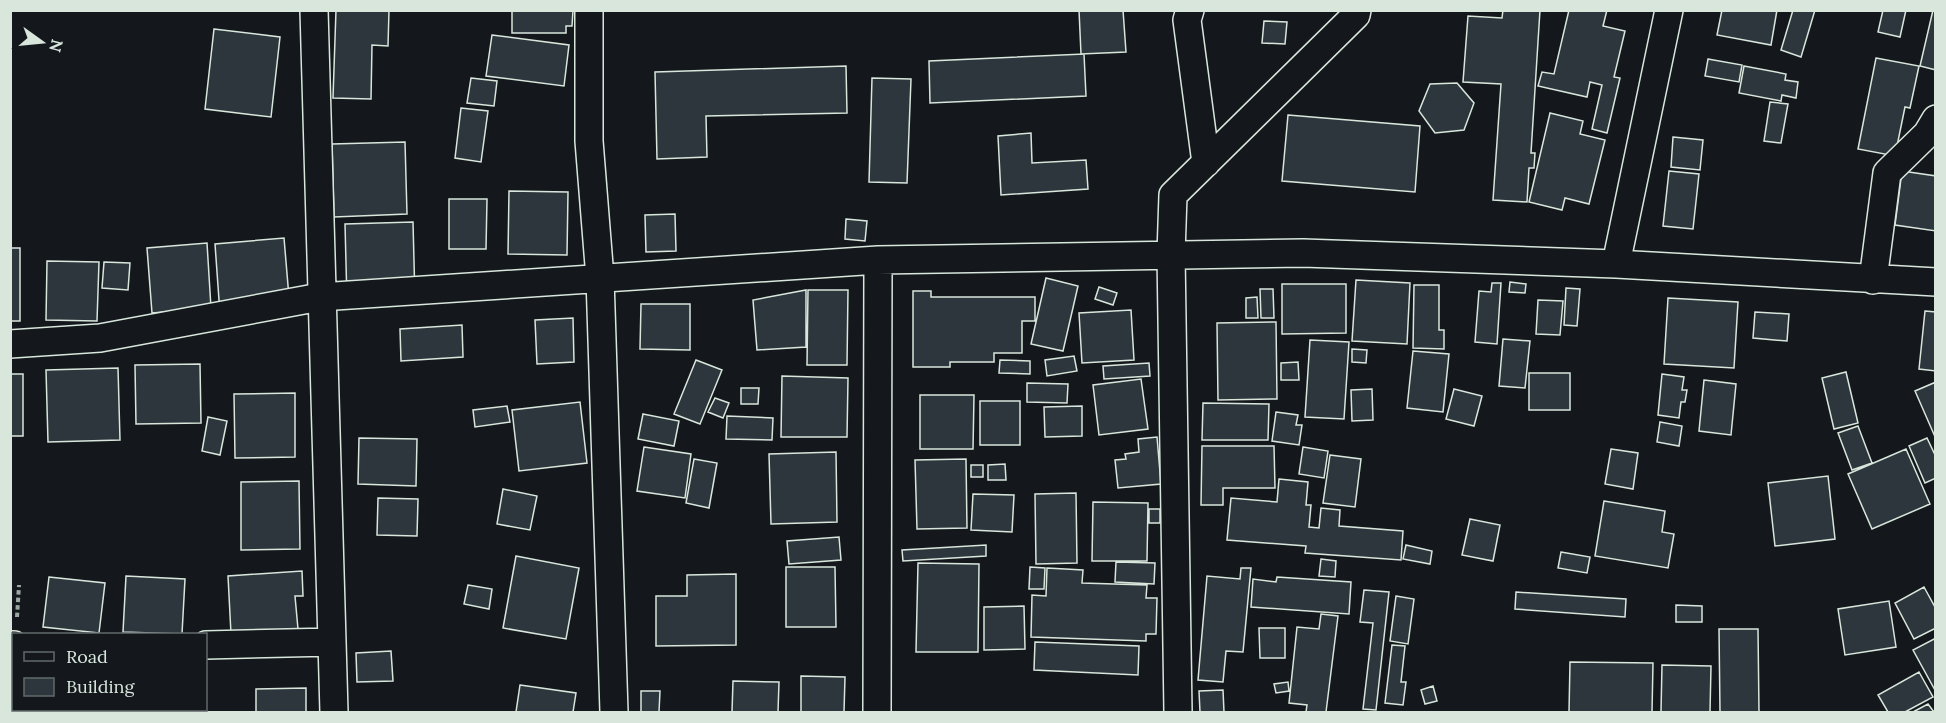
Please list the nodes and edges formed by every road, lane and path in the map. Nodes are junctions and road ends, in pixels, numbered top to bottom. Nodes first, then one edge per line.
1 (314, 10) edge
2 (589, 10) edge
3 (1190, 10) edge
4 (1357, 10) edge
5 (1669, 10) edge
6 (1935, 119) edge
7 (1206, 163) junction
8 (1171, 254) junction
9 (878, 260) junction
10 (1617, 264) junction
11 (600, 278) junction
12 (1874, 280) junction
13 (1935, 282) edge
14 (320, 297) junction
15 (10, 344) edge
16 (18, 585) dead end
17 (14, 633) edge
18 (332, 642) junction
19 (207, 645) edge
20 (334, 712) edge
21 (614, 712) edge
22 (878, 712) edge
23 (1178, 712) edge

1 - 14 street
2 - 11 street
3 - 7 street
4 - 7 street
5 - 10 street
6 - 12 street
7 - 8 street
8 - 9 street
8 - 10 street
8 - 23 street
9 - 11 street
9 - 22 street
10 - 12 street
11 - 14 street
11 - 21 street
12 - 13 street
14 - 15 street
14 - 18 street
16 - 17 path
18 - 19 street
18 - 20 street

